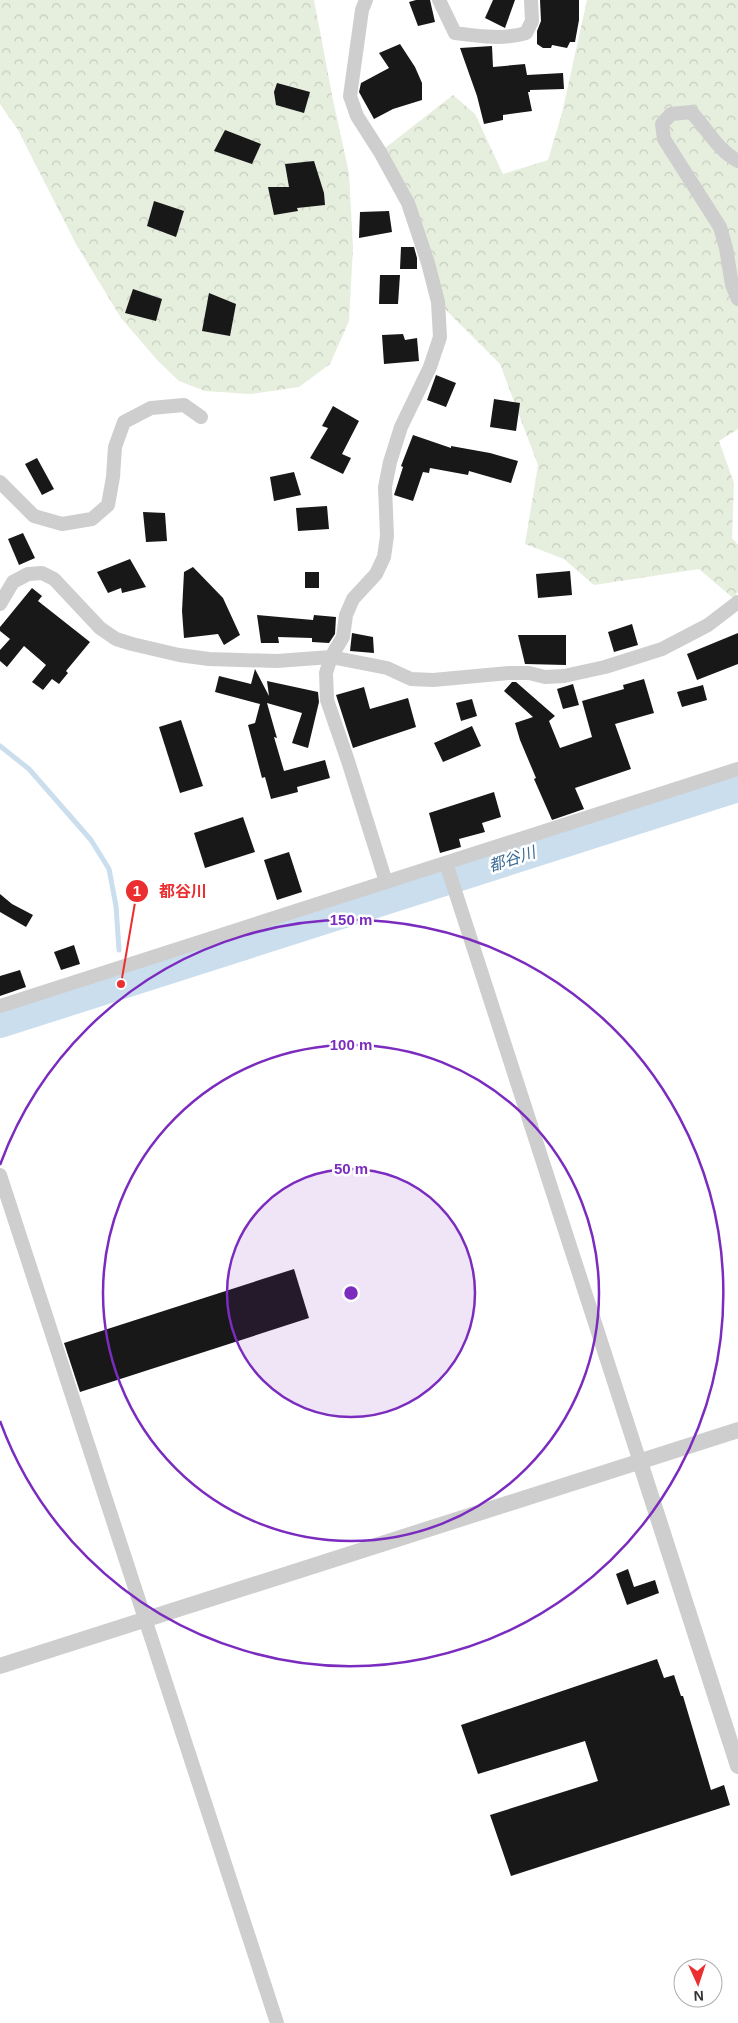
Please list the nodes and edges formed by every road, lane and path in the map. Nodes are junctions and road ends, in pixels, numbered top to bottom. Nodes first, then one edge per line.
1 (366, 0) edge
2 (438, 0) edge
3 (531, 0) edge
4 (738, 161) edge
5 (738, 299) edge
6 (201, 417) dead end
7 (0, 482) edge
8 (738, 602) edge
9 (0, 604) edge
10 (331, 657) junction
11 (738, 769) edge
12 (449, 873) junction
13 (386, 882) junction
14 (0, 1006) edge
15 (0, 1175) edge
16 (738, 1430) edge
17 (640, 1462) junction
18 (144, 1620) junction
19 (0, 1666) edge
20 (738, 1766) edge
21 (277, 2023) edge

1 - 10 street
2 - 3 street
4 - 5 street
6 - 7 street
8 - 10 street
9 - 10 street
10 - 13 street
11 - 12 street
12 - 13 street
12 - 17 street
13 - 14 street
15 - 18 street
16 - 17 street
17 - 18 street
17 - 20 street
18 - 19 street
18 - 21 street

